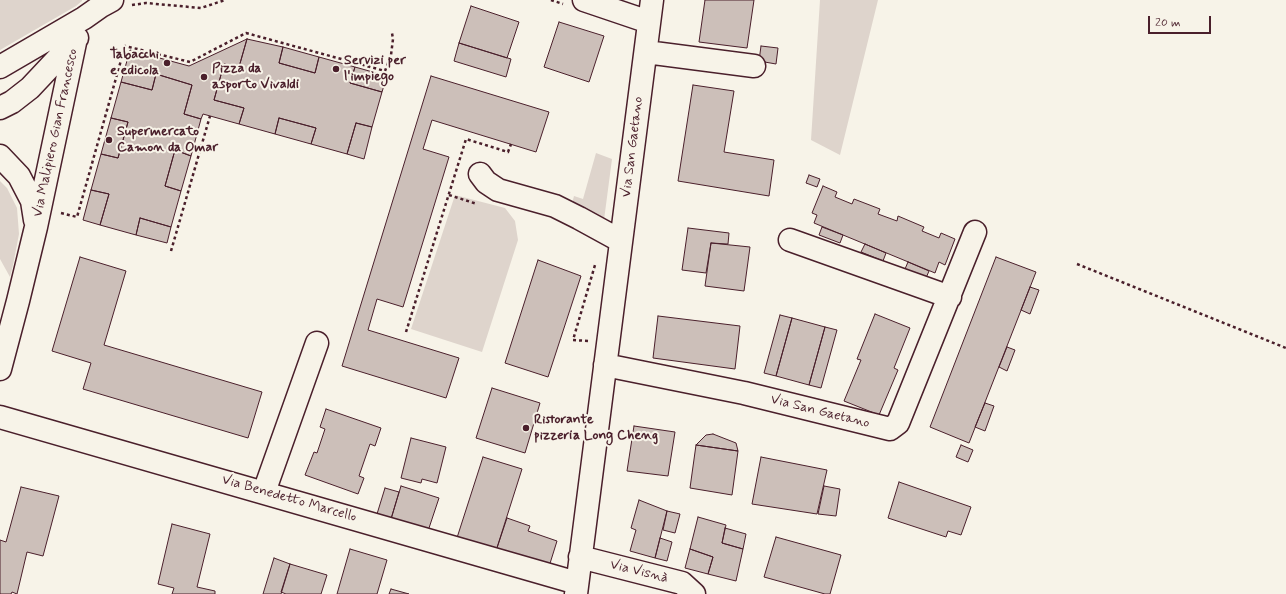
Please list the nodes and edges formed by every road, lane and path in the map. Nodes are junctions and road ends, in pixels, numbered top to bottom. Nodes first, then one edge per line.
1 (226, 0) edge
2 (584, 0) edge
3 (652, 0) edge
4 (114, 2) edge
5 (84, 18) junction
6 (649, 22) junction
7 (392, 33) dead end
8 (76, 38) junction
9 (220, 46) junction
10 (219, 52) dead end
11 (646, 52) junction
12 (754, 66) dead end
13 (0, 67) edge
14 (0, 108) edge
15 (210, 116) dead end
16 (511, 144) dead end
17 (0, 156) edge
18 (480, 174) dead end
19 (55, 212) dead end
20 (36, 227) junction
21 (975, 232) dead end
22 (790, 240) dead end
23 (621, 241) junction
24 (171, 251) dead end
25 (597, 258) dead end
26 (1078, 264) dead end
27 (950, 297) junction
28 (406, 332) dead end
29 (595, 342) dead end
30 (317, 343) dead end
31 (1286, 348) edge
32 (605, 365) junction
33 (0, 369) edge
34 (0, 417) edge
35 (264, 492) junction
36 (580, 557) junction
37 (577, 588) edge
38 (694, 594) edge

1 - 4 path
2 - 6 street
3 - 6 street, Via San Gaetano
4 - 5 street
5 - 8 street
5 - 13 street
6 - 11 street, Via San Gaetano
7 - 9 path
8 - 14 street
8 - 20 street, Via Malipiero Gian Francesco
9 - 10 path
9 - 19 path
11 - 12 street
11 - 23 street, Via San Gaetano
15 - 24 path
16 - 28 path
17 - 20 street, Via Malipiero Gian Francesco
18 - 23 street
20 - 33 street, Via Malipiero Gian Francesco
21 - 27 street, Via San Gaetano
22 - 27 street
23 - 32 street, Via San Gaetano
25 - 29 path
26 - 31 path
27 - 32 street, Via San Gaetano
30 - 35 street
32 - 36 street, Via San Gaetano
34 - 35 street, Via Benedetto Marcello
35 - 37 street, Via Benedetto Marcello
36 - 37 street, Via San Gaetano
36 - 38 street, Via Visnà

